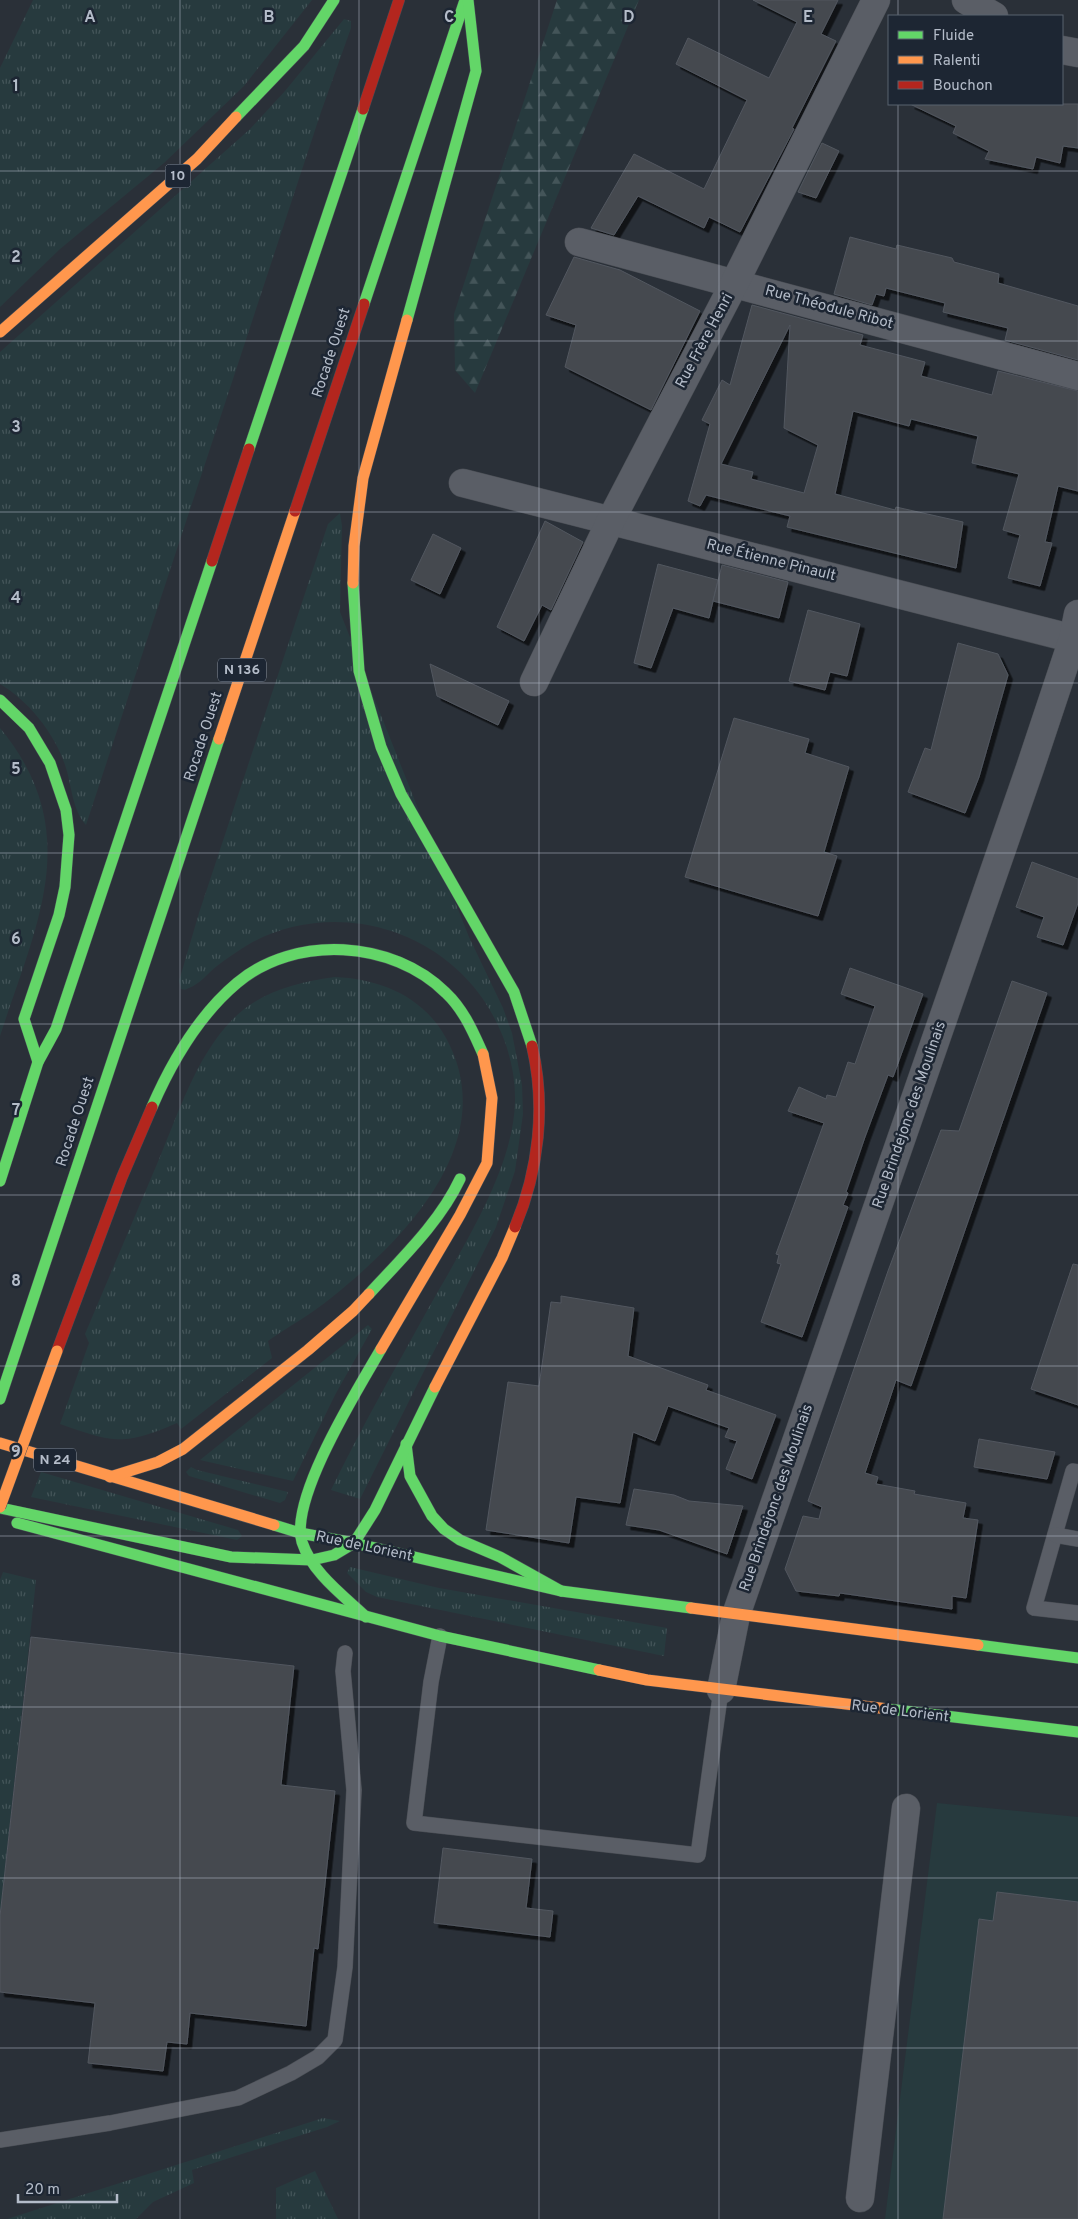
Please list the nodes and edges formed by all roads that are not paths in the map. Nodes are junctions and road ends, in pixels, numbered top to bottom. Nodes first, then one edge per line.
1 (334, 0) edge
2 (399, 0) edge
3 (467, 0) edge
4 (876, 0) edge
5 (966, 0) edge
6 (992, 15) edge
7 (1063, 50) edge
8 (1078, 53) edge
9 (580, 242) dead end
10 (735, 282) junction
11 (0, 332) edge
12 (1078, 376) edge
13 (463, 482) dead end
14 (611, 520) junction
15 (1076, 631) edge
16 (534, 682) dead end
17 (0, 700) edge
18 (38, 1062) junction
19 (486, 1139) junction
20 (476, 1148) dead end
21 (464, 1170) dead end
22 (0, 1181) edge
23 (0, 1399) edge
24 (0, 1443) edge
25 (406, 1444) junction
26 (1078, 1472) edge
27 (110, 1477) junction
28 (0, 1508) edge
29 (0, 1518) edge
30 (300, 1534) junction
31 (1055, 1535) junction
32 (1078, 1539) edge
33 (354, 1543) junction
34 (312, 1560) junction
35 (561, 1591) junction
36 (1078, 1613) edge
37 (736, 1615) junction
38 (366, 1617) junction
39 (440, 1636) junction
40 (345, 1653) dead end
41 (1078, 1658) edge
42 (722, 1690) junction
43 (1078, 1732) edge
44 (906, 1808) dead end
45 (0, 2140) edge
46 (860, 2198) dead end

1 - 11 main road, 10
2 - 18 main road
3 - 23 main road, Rocade Ouest / N 136
3 - 25 main road
4 - 10 street, Rue Frère Henri
5 - 6 street
7 - 8 street
9 - 10 street, Rue Théodule Ribot
10 - 12 street, Rue Théodule Ribot
10 - 14 street, Rue Frère Henri
13 - 14 street, Rue Étienne Pinault
14 - 15 street, Rue Étienne Pinault
14 - 16 street, Rue Frère Henri
15 - 37 street, Rue Brindejonc des Moulinais
17 - 18 main road
18 - 22 main road
19 - 20 main road
19 - 28 main road, bridge
19 - 30 main road
21 - 27 main road
24 - 27 main road, Rue de Lorient / N 24
25 - 33 main road
25 - 35 main road
26 - 31 lane
27 - 30 main road, Rue de Lorient
28 - 34 main road
29 - 38 main road, Rue de Lorient
30 - 33 main road, Rue de Lorient
30 - 34 main road
31 - 32 lane
31 - 36 lane
33 - 34 main road
33 - 35 main road, Rue de Lorient
34 - 38 main road
35 - 37 main road, Rue de Lorient
37 - 41 main road, Rue de Lorient
37 - 42 street
38 - 39 main road, Rue de Lorient
39 - 42 main road, Rue de Lorient
39 - 42 lane
40 - 45 lane
42 - 43 main road, Rue de Lorient
44 - 46 street

